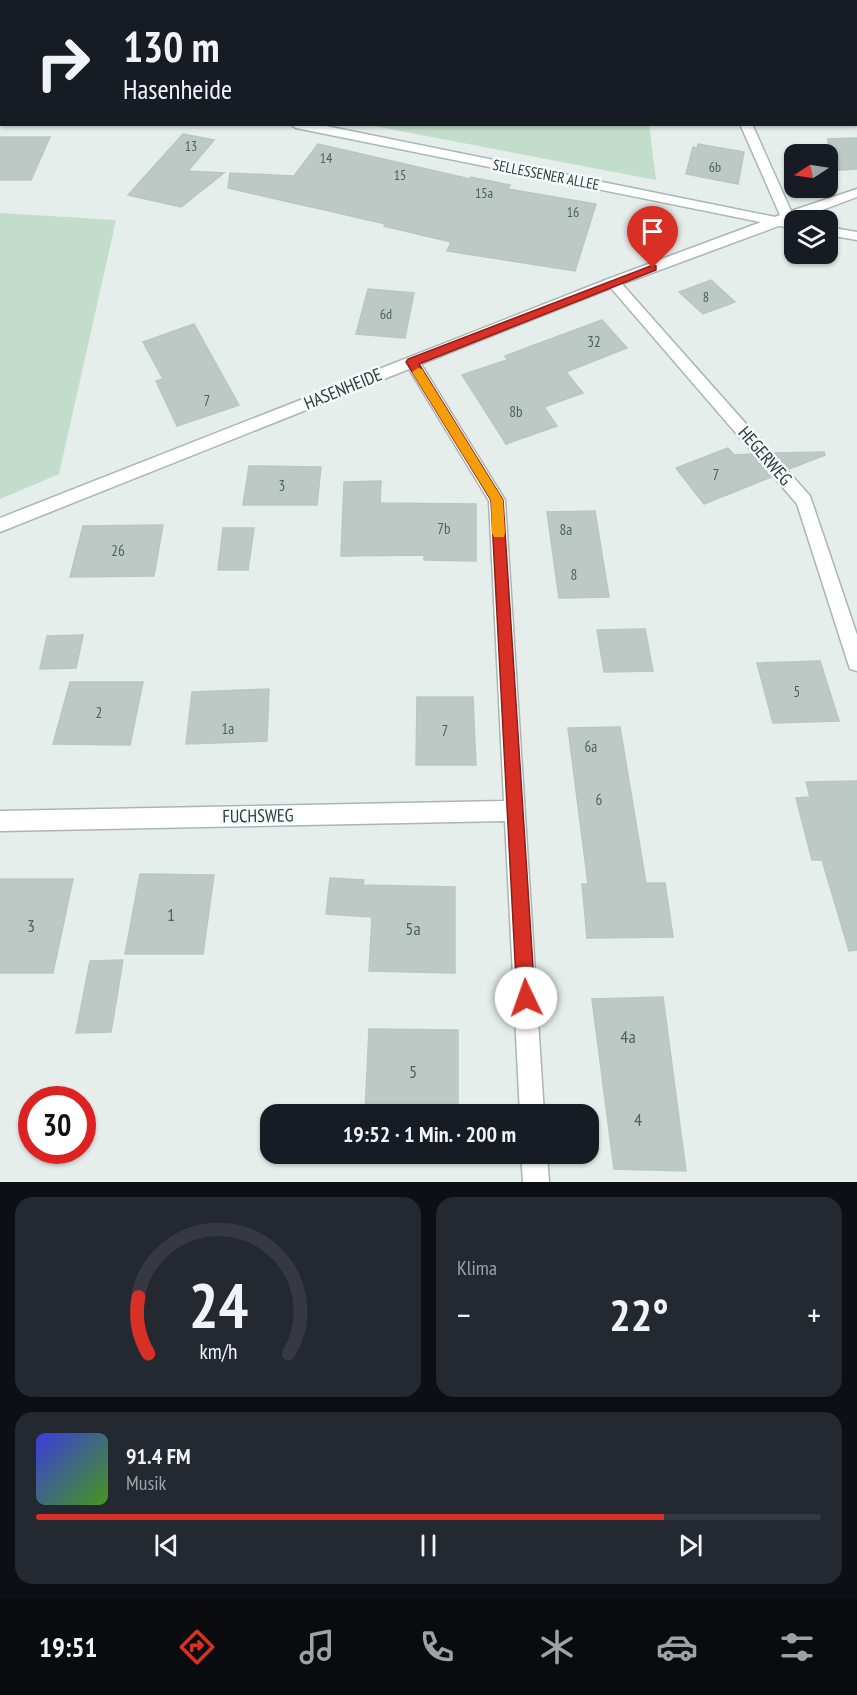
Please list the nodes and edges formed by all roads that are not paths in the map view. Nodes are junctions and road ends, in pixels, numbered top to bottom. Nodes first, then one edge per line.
1 (306, 126) edge
2 (747, 126) edge
3 (857, 193) edge
4 (786, 210) edge
5 (815, 210) edge
6 (784, 221) edge
7 (773, 222) junction
8 (838, 233) edge
9 (857, 236) edge
10 (613, 282) junction
11 (412, 362) junction
12 (0, 525) edge
13 (857, 663) edge
14 (515, 812) junction
15 (0, 821) edge
16 (531, 1104) edge
17 (535, 1164) edge
18 (536, 1182) edge

1 - 7 street, SELLESSENER ALLEE
2 - 4 street
3 - 5 street
6 - 7 street, SELLESSENER ALLEE
7 - 10 street, HASENHEIDE
8 - 9 street
10 - 11 street, HASENHEIDE
10 - 13 street, HEGERWEG
11 - 12 street, HASENHEIDE
11 - 14 street
14 - 15 street, FUCHSWEG
14 - 16 street
17 - 18 street

